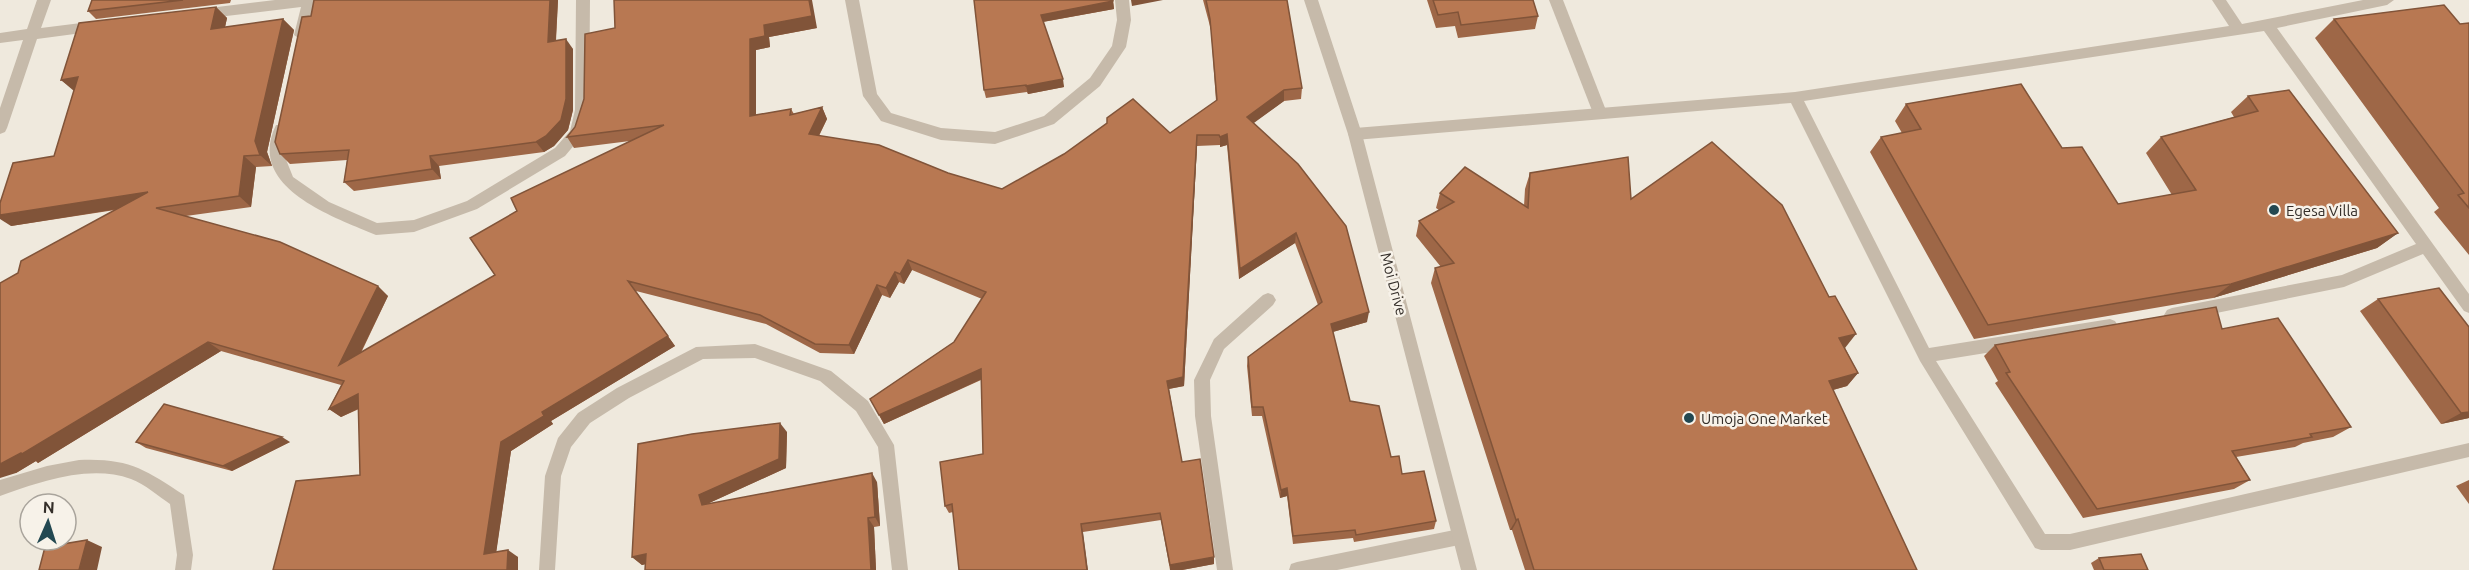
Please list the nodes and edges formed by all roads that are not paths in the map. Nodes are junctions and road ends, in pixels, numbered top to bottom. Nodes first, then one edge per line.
1 (44, 0) edge
2 (312, 0) edge
3 (583, 0) edge
4 (852, 0) edge
5 (1122, 0) edge
6 (1311, 0) edge
7 (1556, 0) edge
8 (2219, 0) edge
9 (2387, 0) edge
10 (182, 16) edge
11 (113, 24) edge
12 (2267, 25) junction
13 (2239, 29) junction
14 (32, 33) junction
15 (0, 38) edge
16 (298, 48) edge
17 (1795, 97) junction
18 (1600, 113) junction
19 (283, 117) edge
20 (0, 128) edge
21 (1355, 134) junction
22 (2426, 246) junction
23 (1268, 300) dead end
24 (2469, 306) edge
25 (2154, 319) edge
26 (2120, 324) edge
27 (1925, 356) junction
28 (2469, 450) edge
29 (0, 488) edge
30 (1459, 537) junction
31 (183, 570) edge
32 (546, 570) edge
33 (900, 570) edge
34 (1225, 570) edge
35 (1297, 570) edge
36 (1469, 570) edge

1 - 14 street
2 - 10 street
2 - 16 street
3 - 19 street
4 - 5 street
6 - 21 street, Moi Drive
7 - 18 street
8 - 13 street
9 - 12 street
11 - 14 street
12 - 13 street
12 - 22 street
13 - 17 street
14 - 15 street
14 - 20 street
17 - 18 street
17 - 27 street
18 - 21 street
21 - 30 street, Moi Drive
22 - 24 street
22 - 25 street
23 - 34 street
26 - 27 street
27 - 28 street
29 - 31 street
30 - 35 street
30 - 36 street, Moi Drive
32 - 33 street

